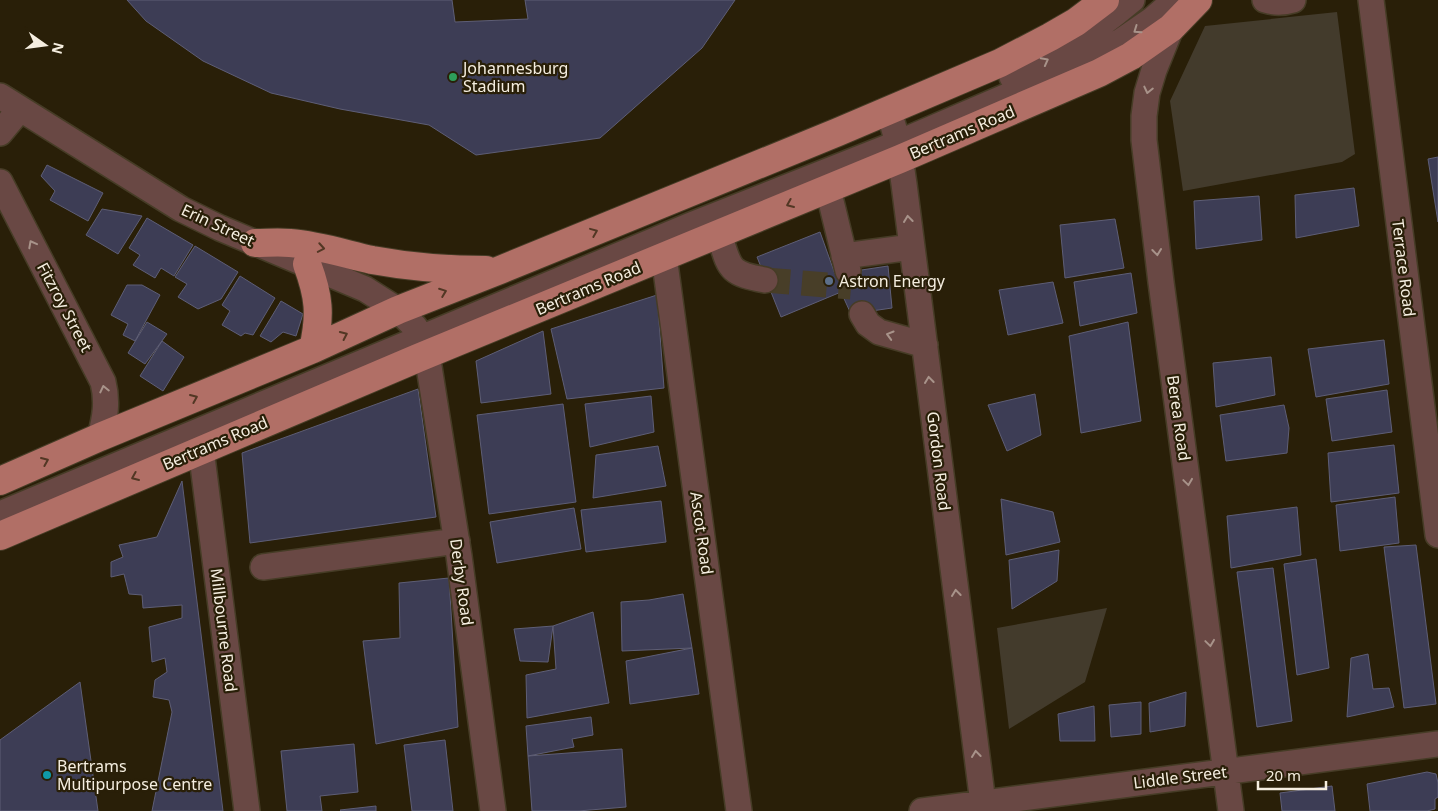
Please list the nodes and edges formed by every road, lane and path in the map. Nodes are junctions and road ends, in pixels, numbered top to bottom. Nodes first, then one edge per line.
1 (1105, 0) edge
2 (1132, 0) edge
3 (1175, 0) edge
4 (1198, 0) edge
5 (1265, 0) edge
6 (1293, 0) edge
7 (1371, 0) edge
8 (1170, 28) junction
9 (10, 102) edge
10 (0, 133) edge
11 (895, 135) junction
12 (0, 182) edge
13 (828, 189) junction
14 (719, 234) junction
15 (255, 243) junction
16 (912, 247) junction
17 (664, 256) junction
18 (307, 264) junction
19 (500, 270) junction
20 (765, 280) tunnel mouth
21 (862, 314) dead end
22 (415, 333) junction
23 (924, 345) junction
24 (313, 349) junction
25 (100, 437) junction
26 (201, 449) junction
27 (0, 481) edge
28 (0, 500) edge
29 (0, 514) edge
30 (1438, 535) edge
31 (0, 536) edge
32 (457, 541) junction
33 (263, 567) dead end
34 (1438, 744) edge
35 (1227, 772) junction
36 (983, 807) edge
37 (247, 811) edge
38 (493, 811) edge
39 (739, 811) edge
40 (922, 811) edge
41 (1231, 811) edge

1 - 11 main road, Bertrams Road
11 -> 2 street
3 -> 11 street
4 - 8 main road, Bertrams Road
5 - 6 street
7 - 30 street, Terrace Road
8 - 11 main road, Bertrams Road
8 -> 35 street, Berea Road
9 - 10 street
9 - 15 street, Erin Street
11 - 13 main road, Bertrams Road
16 -> 11 street, Gordon Road
19 -> 11 main road, Bertrams Road
11 - 22 street
25 -> 12 street, Fitzroy Street
13 -> 14 main road, Bertrams Road
13 - 16 street
14 - 17 main road, Bertrams Road
14 - 20 street
15 - 18 street, Erin Street
15 -> 19 main road
16 - 23 street, Gordon Road
17 - 22 main road, Bertrams Road
17 - 39 street, Ascot Road
18 - 22 street, Erin Street
18 - 24 main road
22 -> 19 main road, Bertrams Road
23 -> 21 street
24 -> 22 main road, Bertrams Road
22 - 26 main road, Bertrams Road
22 - 28 street
22 - 29 street
22 - 32 street, Derby Road
36 -> 23 street, Gordon Road
25 -> 24 main road, Bertrams Road
27 -> 25 main road, Bertrams Road
26 -> 31 main road, Bertrams Road
26 - 37 street, Millbourne Road
32 - 33 street
32 - 38 street, Derby Road
34 - 35 street, Liddle Street
35 - 36 street, Liddle Street
35 - 41 street, Berea Road
36 - 40 street, Liddle Street

